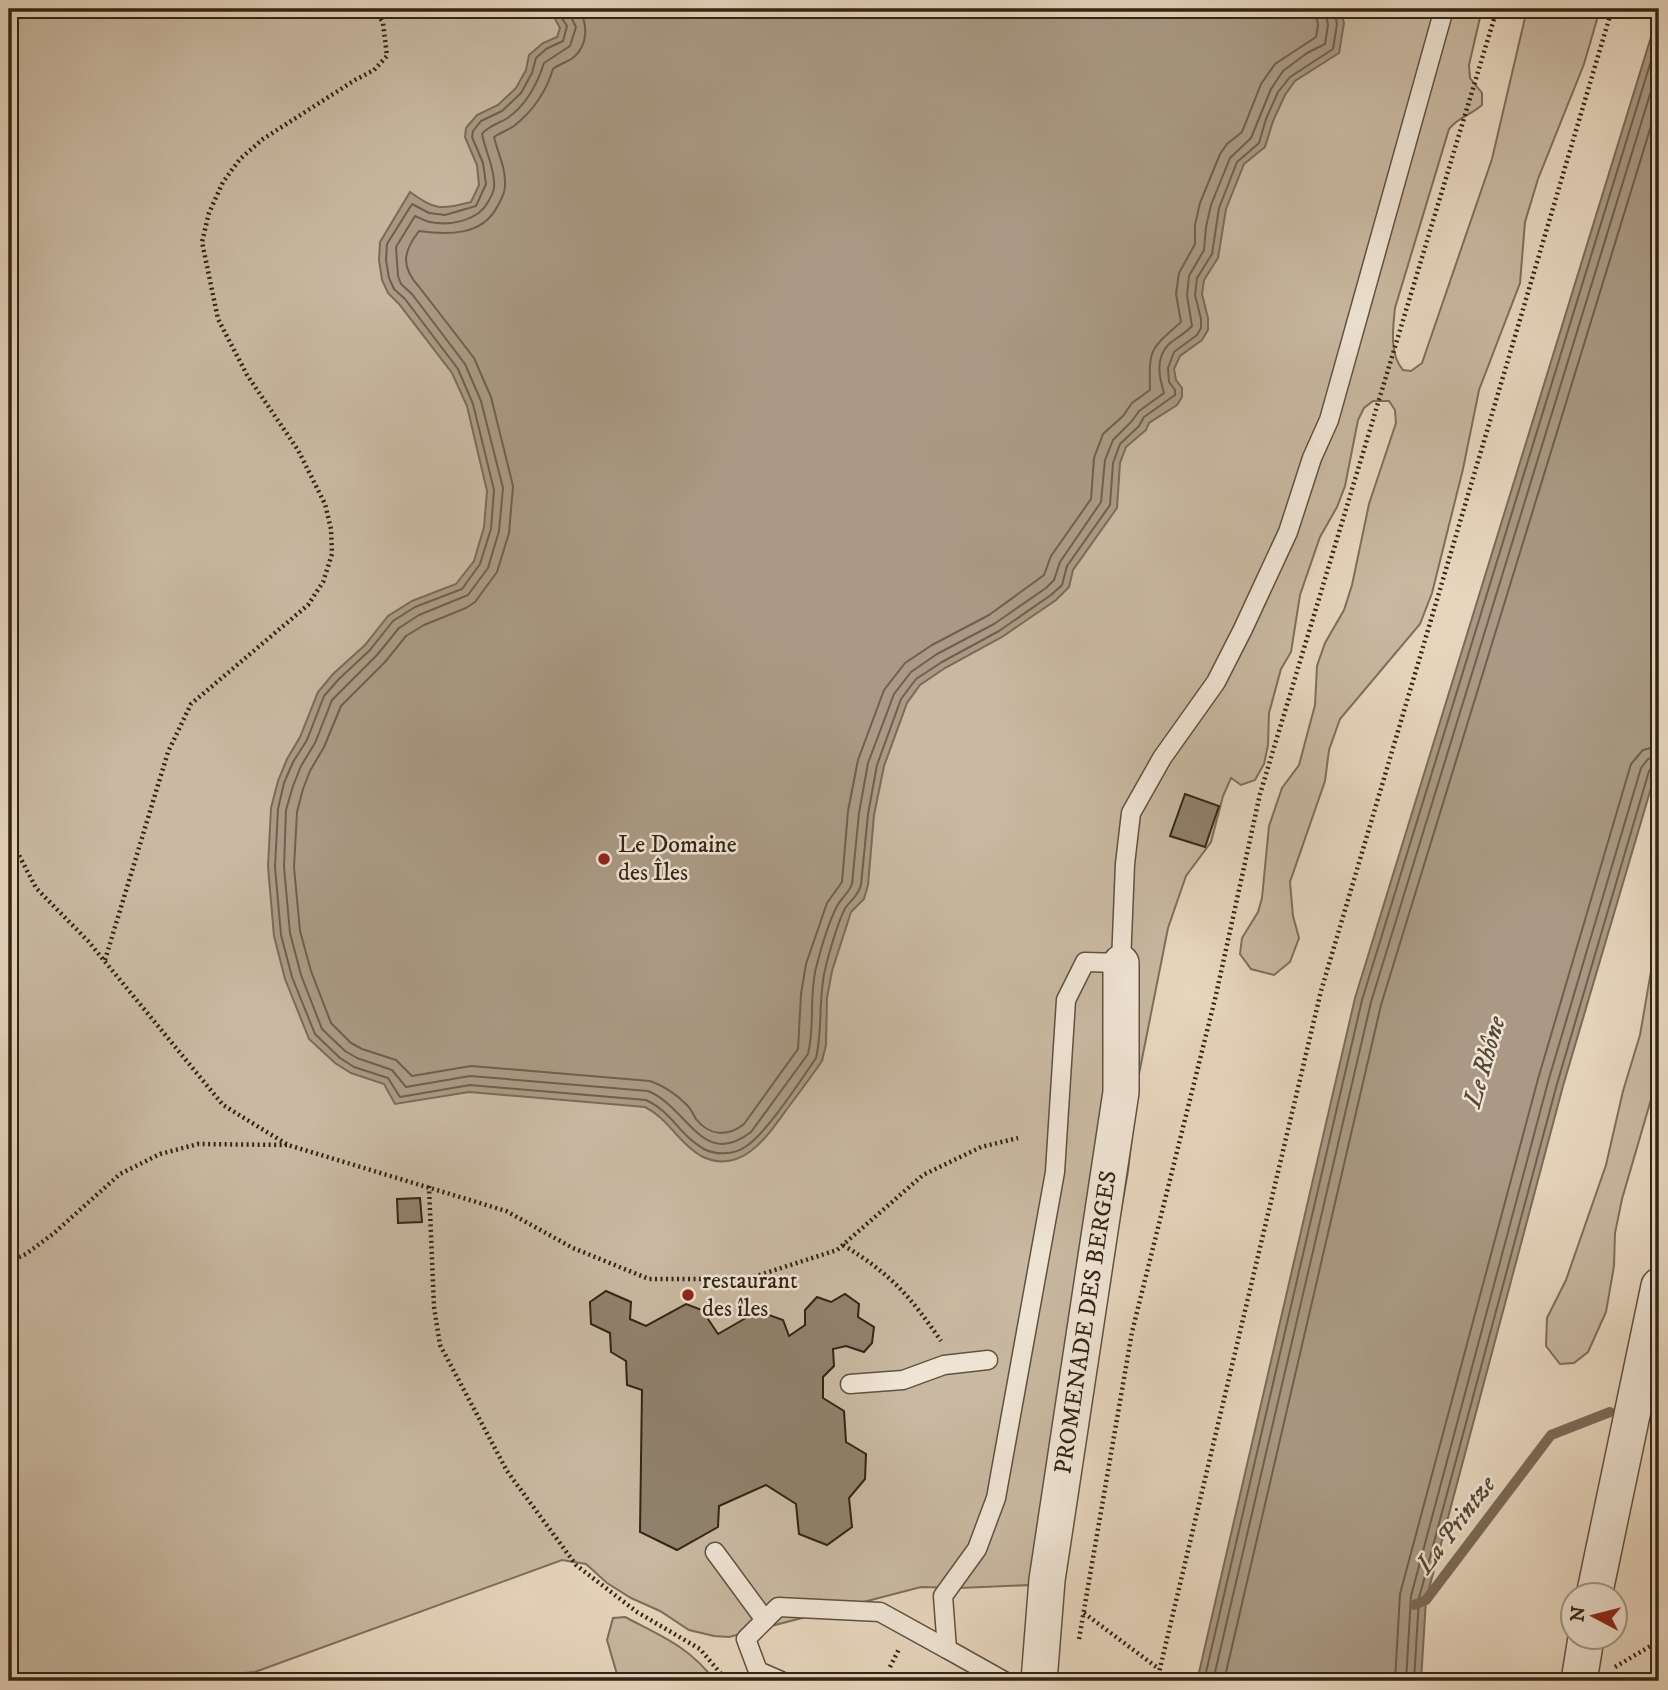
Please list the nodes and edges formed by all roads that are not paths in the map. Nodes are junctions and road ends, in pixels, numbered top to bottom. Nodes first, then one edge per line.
1 (1444, 9) edge
2 (1121, 963) junction
3 (1659, 1286) edge
4 (988, 1360) dead end
5 (850, 1384) dead end
6 (715, 1552) dead end
7 (1597, 1582) edge
8 (765, 1620) junction
9 (947, 1649) junction
10 (1584, 1652) edge
11 (1580, 1677) edge
12 (781, 1681) edge
13 (1004, 1681) edge
14 (1039, 1681) edge

1 - 2 lane
2 - 9 lane
2 - 14 street, PROMENADE DES BERGES
3 - 7 street
4 - 5 lane
6 - 8 lane
8 - 9 lane
8 - 12 lane
9 - 13 lane
10 - 11 street

